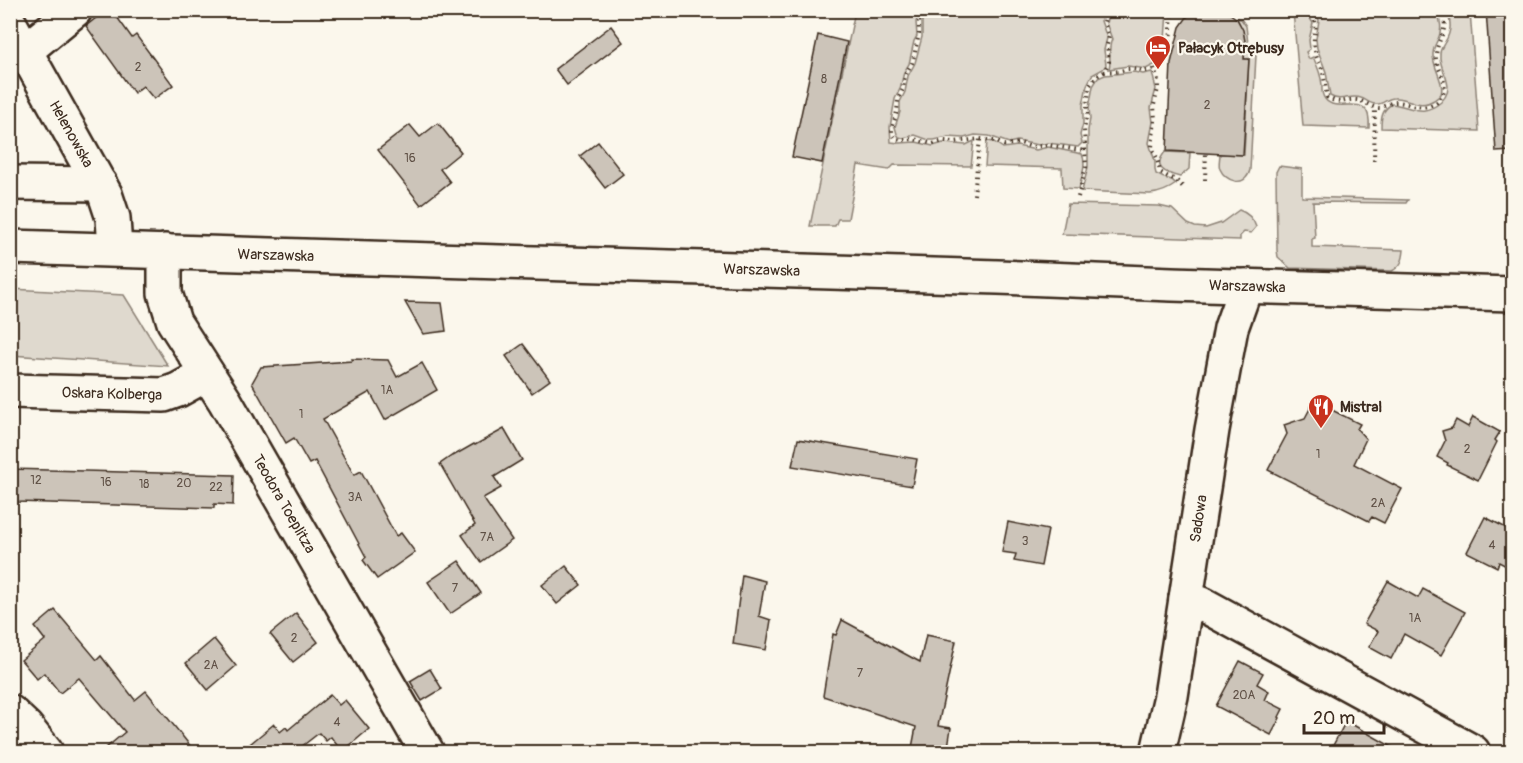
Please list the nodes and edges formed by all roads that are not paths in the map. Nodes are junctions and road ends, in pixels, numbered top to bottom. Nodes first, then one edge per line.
1 (75, 10) edge
2 (18, 38) edge
3 (10, 183) edge
4 (100, 184) junction
5 (10, 247) edge
6 (115, 249) junction
7 (165, 251) junction
8 (1246, 286) junction
9 (1512, 294) edge
10 (207, 374) junction
11 (10, 391) edge
12 (1186, 598) junction
13 (10, 712) edge
14 (1470, 752) edge
15 (46, 753) edge
16 (427, 753) edge
17 (1158, 753) edge

1 - 2 street
2 - 4 street, Helenowska
3 - 4 street
4 - 6 street, Helenowska
5 - 6 street, Warszawska
6 - 7 street, Warszawska
7 - 8 street, Warszawska
7 - 10 street, Teodora Toeplitza
8 - 9 street, Warszawska
8 - 12 street, Sadowa
10 - 11 street, Oskara Kolberga
10 - 16 street, Teodora Toeplitza
12 - 14 street
12 - 17 street, Sadowa
13 - 15 street

